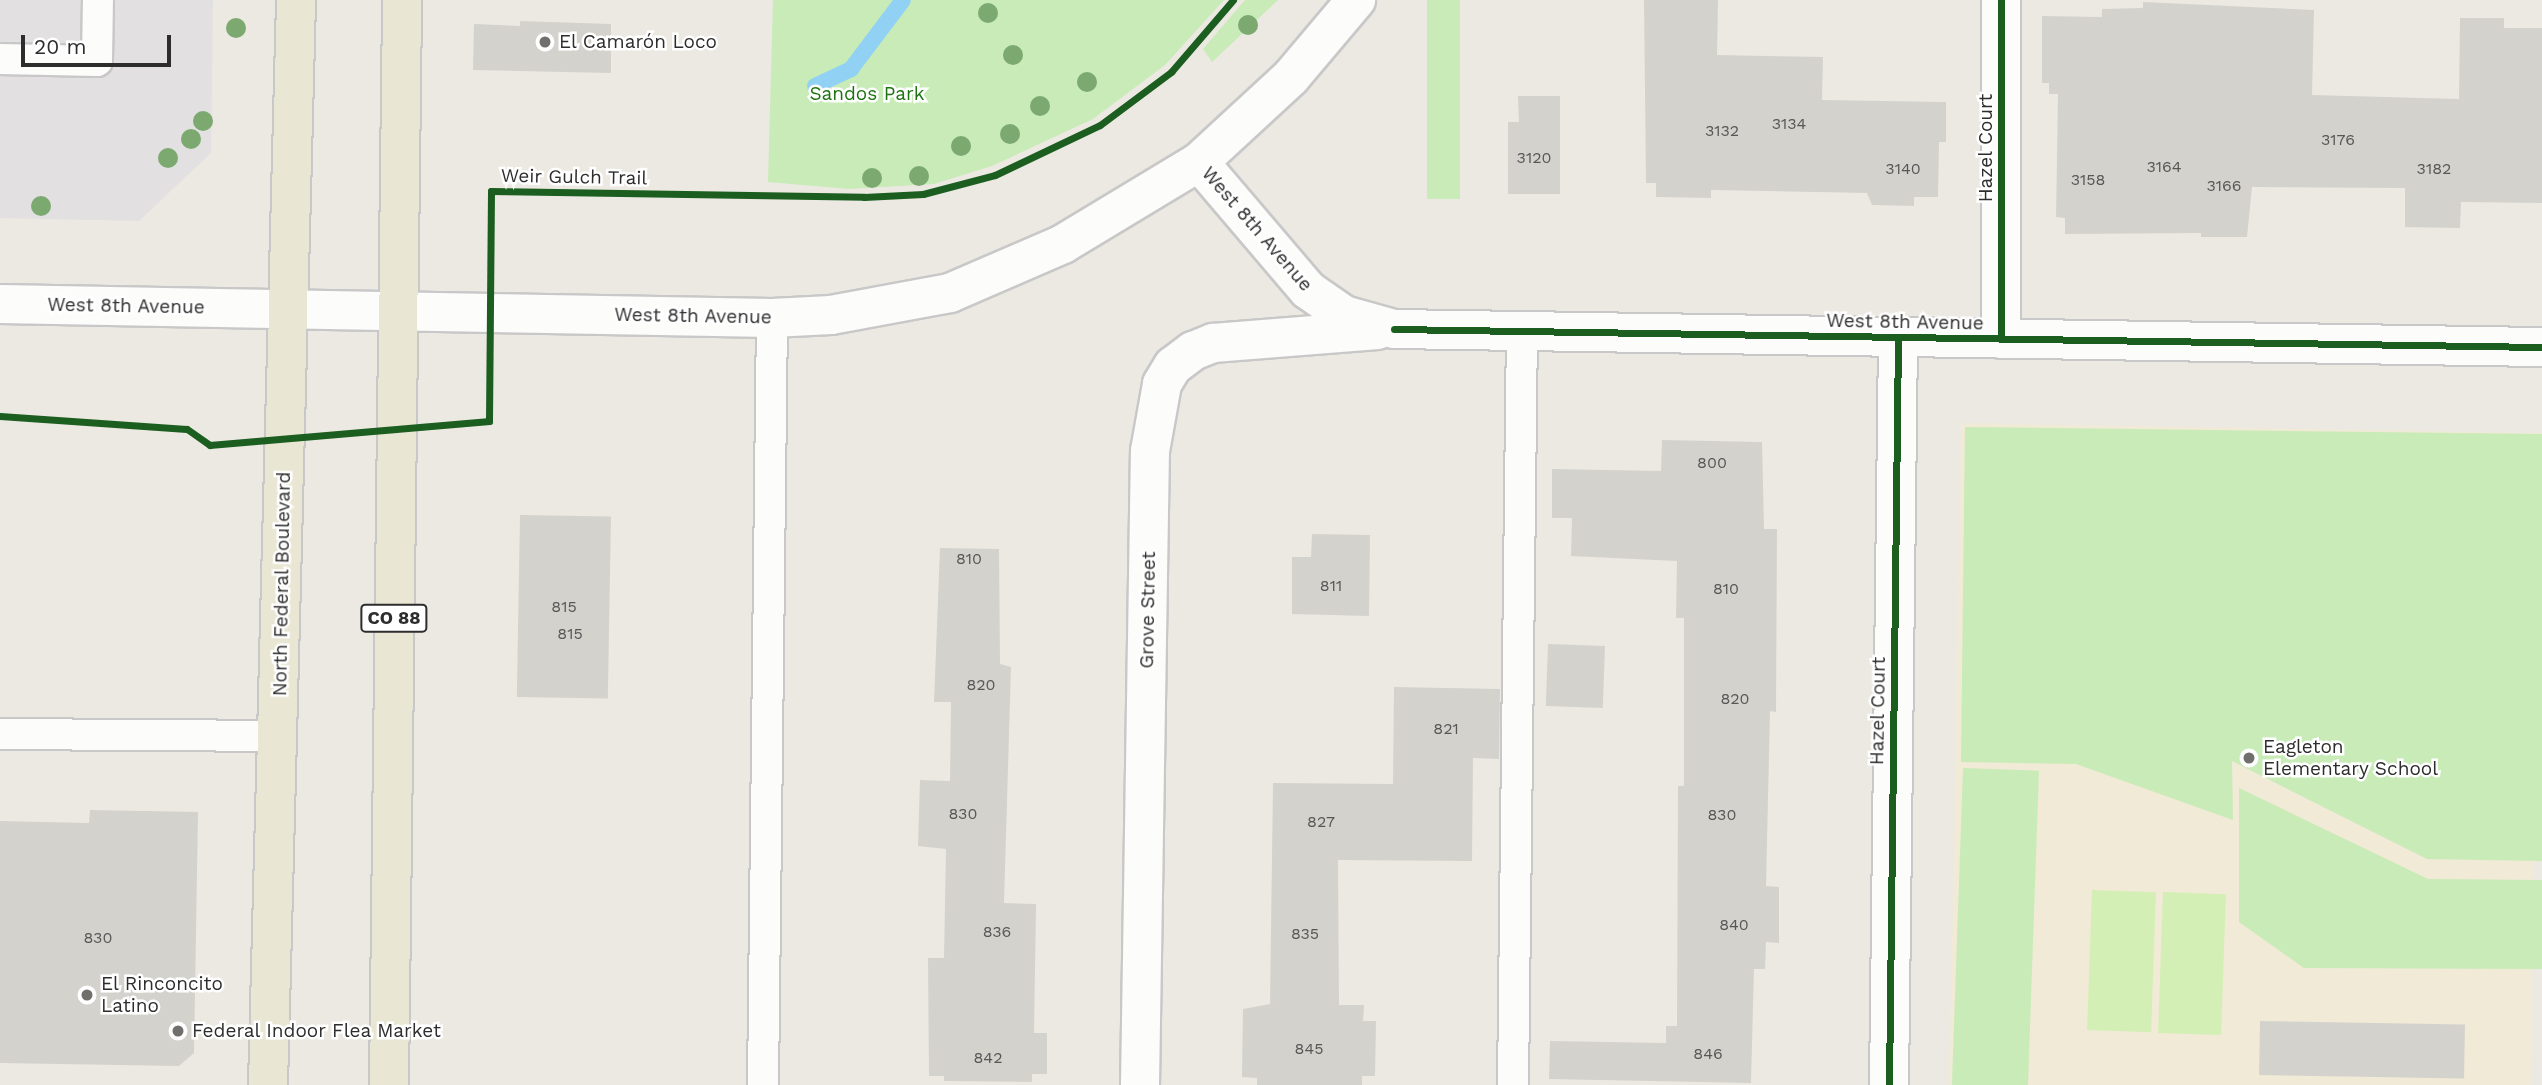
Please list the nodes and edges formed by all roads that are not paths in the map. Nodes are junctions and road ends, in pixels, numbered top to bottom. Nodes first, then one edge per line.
1 (98, 0) edge
2 (296, 0) edge
3 (402, 0) edge
4 (1356, 0) edge
5 (2001, 0) edge
6 (0, 59) edge
7 (1199, 162) junction
8 (0, 304) edge
9 (289, 309) junction
10 (398, 311) junction
11 (772, 318) junction
12 (1394, 329) junction
13 (1521, 331) junction
14 (1898, 338) junction
15 (2001, 339) junction
16 (2542, 347) edge
17 (0, 734) edge
18 (278, 736) junction
19 (268, 1085) edge
20 (389, 1085) edge
21 (763, 1085) edge
22 (1140, 1085) edge
23 (1513, 1085) edge
24 (1889, 1085) edge

1 - 6 lane
2 - 9 main road, North Federal Boulevard
3 - 10 main road, CO 88
4 - 7 street
5 - 15 street, Hazel Court
7 - 11 street, West 8th Avenue
7 - 12 street, West 8th Avenue
8 - 9 street, West 8th Avenue
9 - 10 street, West 8th Avenue
9 - 18 main road, North Federal Boulevard
10 - 11 street, West 8th Avenue
10 - 20 main road, CO 88
11 - 21 lane
12 - 13 street, West 8th Avenue
12 - 22 street, Grove Street
13 - 14 street, West 8th Avenue
13 - 23 lane
14 - 15 street, West 8th Avenue
14 - 24 street, Hazel Court
15 - 16 street, West 8th Avenue
17 - 18 lane
18 - 19 main road, North Federal Boulevard

